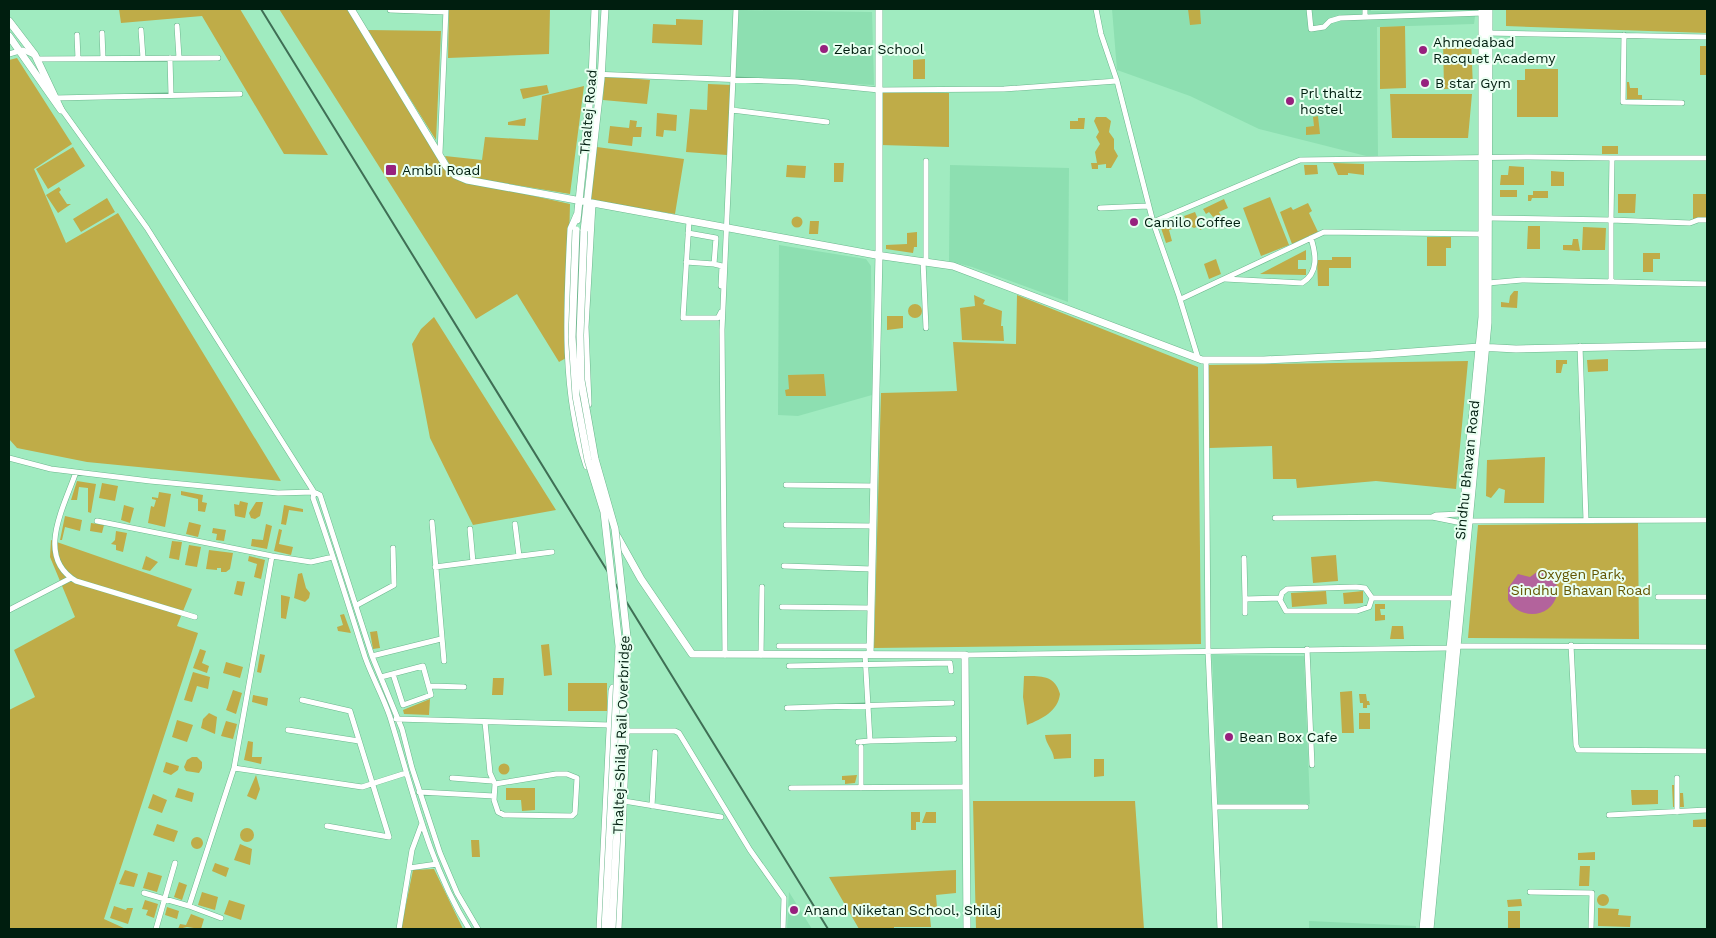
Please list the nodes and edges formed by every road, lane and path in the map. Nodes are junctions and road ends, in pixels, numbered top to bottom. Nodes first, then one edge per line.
1 (351, 9) edge
2 (595, 9) edge
3 (605, 9) edge
4 (736, 9) edge
5 (879, 9) edge
6 (1096, 9) edge
7 (1309, 9) edge
8 (1365, 9) edge
9 (390, 10) edge
10 (446, 10) edge
11 (1485, 11) edge
12 (1365, 17) junction
13 (9, 21) edge
14 (177, 26) dead end
15 (141, 30) dead end
16 (1485, 33) junction
17 (102, 34) dead end
18 (77, 35) dead end
19 (1624, 35) junction
20 (9, 36) edge
21 (1707, 37) edge
22 (19, 51) junction
23 (9, 54) edge
24 (36, 57) junction
25 (103, 58) junction
26 (143, 58) junction
27 (170, 58) junction
28 (179, 58) junction
29 (218, 58) dead end
30 (78, 59) junction
31 (592, 74) junction
32 (601, 75) junction
33 (734, 81) junction
34 (1116, 81) junction
35 (879, 90) junction
36 (240, 94) dead end
37 (171, 96) junction
38 (55, 98) junction
39 (1682, 103) dead end
40 (61, 110) junction
41 (732, 110) junction
42 (827, 122) dead end
43 (440, 153) junction
44 (1485, 158) junction
45 (1612, 158) junction
46 (1707, 158) edge
47 (926, 160) dead end
48 (578, 202) junction
49 (589, 203) junction
50 (1148, 206) junction
51 (1100, 208) dead end
52 (581, 215) junction
53 (1489, 218) junction
54 (1611, 220) junction
55 (1707, 220) edge
56 (689, 221) junction
57 (1153, 222) junction
58 (728, 228) junction
59 (580, 231) junction
60 (688, 233) junction
61 (1482, 234) junction
62 (1311, 238) junction
63 (879, 255) junction
64 (924, 261) junction
65 (686, 262) junction
66 (714, 264) junction
67 (1224, 279) junction
68 (1611, 282) junction
69 (1488, 283) junction
70 (1707, 284) edge
71 (1180, 299) junction
72 (926, 328) dead end
73 (1707, 345) edge
74 (1580, 346) junction
75 (1482, 347) junction
76 (1198, 358) junction
77 (1206, 360) junction
78 (9, 458) edge
79 (76, 472) junction
80 (786, 484) dead end
81 (874, 486) junction
82 (314, 492) junction
83 (1462, 514) junction
84 (1432, 517) junction
85 (1275, 518) dead end
86 (1586, 520) junction
87 (1707, 520) edge
88 (97, 521) dead end
89 (432, 522) dead end
90 (1465, 522) junction
91 (515, 524) dead end
92 (786, 525) dead end
93 (873, 526) junction
94 (470, 529) dead end
95 (614, 529) junction
96 (392, 548) dead end
97 (552, 552) dead end
98 (272, 556) junction
99 (334, 556) junction
100 (519, 556) junction
101 (1244, 558) dead end
102 (473, 562) junction
103 (784, 566) dead end
104 (435, 567) junction
105 (872, 569) junction
106 (71, 578) junction
107 (762, 587) dead end
108 (1658, 597) dead end
109 (1707, 597) edge
110 (1280, 598) junction
111 (1372, 598) junction
112 (1454, 598) junction
113 (1245, 599) junction
114 (357, 605) junction
115 (782, 607) dead end
116 (871, 608) junction
117 (9, 610) edge
118 (1245, 613) dead end
119 (195, 617) dead end
120 (441, 639) junction
121 (1571, 645) junction
122 (779, 646) dead end
123 (1457, 646) junction
124 (1707, 647) edge
125 (1449, 648) junction
126 (1208, 650) junction
127 (1307, 650) junction
128 (868, 651) junction
129 (725, 655) junction
130 (761, 655) junction
131 (965, 655) junction
132 (372, 656) junction
133 (444, 661) dead end
134 (866, 664) junction
135 (789, 666) dead end
136 (951, 671) dead end
137 (393, 674) junction
138 (381, 677) junction
139 (430, 686) junction
140 (464, 687) dead end
141 (302, 700) dead end
142 (952, 703) dead end
143 (868, 705) junction
144 (787, 708) dead end
145 (398, 719) junction
146 (390, 720) junction
147 (485, 722) junction
148 (610, 725) junction
149 (288, 730) dead end
150 (626, 732) junction
151 (609, 736) junction
152 (954, 739) dead end
153 (359, 741) junction
154 (870, 741) junction
155 (1707, 751) edge
156 (656, 752) dead end
157 (1312, 765) dead end
158 (234, 768) junction
159 (406, 773) junction
160 (452, 778) dead end
161 (1677, 778) dead end
162 (493, 782) junction
163 (372, 786) junction
164 (966, 787) junction
165 (791, 788) dead end
166 (861, 788) junction
167 (420, 792) junction
168 (494, 796) junction
169 (624, 801) junction
170 (652, 806) junction
171 (1215, 807) junction
172 (1306, 807) dead end
173 (1707, 810) edge
174 (1677, 812) junction
175 (1609, 814) dead end
176 (721, 816) dead end
177 (429, 820) junction
178 (422, 822) junction
179 (327, 826) dead end
180 (176, 863) dead end
181 (438, 864) junction
182 (409, 868) junction
183 (1530, 892) dead end
184 (144, 893) dead end
185 (165, 899) junction
186 (189, 906) junction
187 (221, 918) dead end
188 (156, 929) edge
189 (399, 929) edge
190 (469, 929) edge
191 (478, 929) edge
192 (600, 929) edge
193 (605, 929) edge
194 (612, 929) edge
195 (618, 929) edge
196 (783, 929) edge
197 (967, 929) edge
198 (1220, 929) edge
199 (1423, 929) edge
200 (1430, 929) edge
201 (1591, 929) edge

1 - 43 street
2 - 31 street, Thaltej Road
3 - 32 street, Thaltej Road
4 - 33 street
5 - 35 street
6 - 34 street
7 - 12 street
8 - 12 street
9 - 10 street
10 - 43 street
11 - 12 street
11 - 16 street, Sindhu Bhavan Road
13 - 24 street
14 - 28 street
15 - 26 street
16 - 19 street
16 - 44 street, Sindhu Bhavan Road
17 - 25 street
18 - 30 street
19 - 21 street
19 - 39 street
20 - 22 street
22 - 23 street
22 - 24 street
22 - 40 street
24 - 30 street
24 - 38 street
24 - 40 street
25 - 26 street
25 - 30 street
26 - 27 street
27 - 28 street
27 - 37 street
28 - 29 street
31 - 32 street
31 - 48 street, Thaltej Road
32 - 33 street
32 - 49 street, Thaltej Road
33 - 35 street
33 - 41 street
34 - 35 street
34 - 50 street
35 - 63 street
36 - 37 street
37 - 38 street
38 - 40 street
40 - 82 street
41 - 42 street
41 - 58 street
43 - 48 street
44 - 45 street
44 - 53 street, Sindhu Bhavan Road
44 - 57 street
44 - 61 street, Sindhu Bhavan Road
45 - 46 street
45 - 54 street
47 - 64 street
48 - 49 street
48 - 52 street, Thaltej Road
49 - 52 street, Thaltej Road
49 - 56 street
49 - 95 street
50 - 51 street
50 - 57 street
52 - 59 street, Thaltej-Shilaj Rail Overbridge
52 - 95 street
53 - 54 street
53 - 69 street, Sindhu Bhavan Road
54 - 55 street
54 - 68 street
56 - 58 street
56 - 60 street
57 - 71 street
58 - 63 street
58 - 129 street
59 - 193 street, Thaltej-Shilaj Rail Overbridge, bridge
59 - 194 street, Thaltej-Shilaj Rail Overbridge, bridge
60 - 65 street
60 - 66 street
61 - 62 street
61 - 75 street, Sindhu Bhavan Road
62 - 67 street
62 - 67 street
63 - 64 street
63 - 81 street
64 - 72 street
64 - 76 street
65 - 66 street
65 - 66 street
67 - 71 street
68 - 69 street
68 - 70 street
69 - 75 street, Sindhu Bhavan Road
71 - 76 street
73 - 74 street
74 - 75 street
74 - 86 street
75 - 77 street
75 - 83 street, Sindhu Bhavan Road
75 - 90 street, Sindhu Bhavan Road
76 - 77 street
77 - 126 street
78 - 79 street
79 - 82 street
79 - 106 street
80 - 81 street
81 - 93 street
82 - 99 street
82 - 114 street
83 - 84 street
83 - 90 street, Sindhu Bhavan Road
84 - 85 street
84 - 90 street
86 - 87 street
86 - 90 street
88 - 98 street
89 - 104 street
90 - 112 street, Sindhu Bhavan Road
90 - 123 street, Sindhu Bhavan Road
91 - 100 street
92 - 93 street
93 - 105 street
94 - 102 street
95 - 129 street
96 - 114 street
97 - 100 street
98 - 99 street
98 - 158 street
99 - 146 street
100 - 102 street
101 - 113 street
102 - 104 street
103 - 105 street
104 - 120 street
105 - 116 street
106 - 117 street
106 - 119 street
107 - 130 street
108 - 109 street
110 - 111 street
110 - 111 street
110 - 113 street
111 - 112 street
112 - 125 street, Sindhu Bhavan Road
113 - 118 street
114 - 132 street
115 - 116 street
116 - 128 street
120 - 132 street
120 - 133 street
121 - 123 street
121 - 124 street
121 - 155 street
122 - 128 street
123 - 125 street
123 - 200 street, Sindhu Bhavan Road
125 - 127 street
125 - 199 street, Sindhu Bhavan Road
126 - 127 street
126 - 131 street
126 - 171 street
127 - 157 street
128 - 130 street
128 - 131 street
128 - 134 street
129 - 130 street
131 - 164 street
132 - 138 street
134 - 135 street
134 - 136 street
134 - 143 street
137 - 138 street
137 - 139 street
137 - 139 street
138 - 145 street
139 - 140 street
141 - 153 street
142 - 143 street
143 - 144 street
143 - 154 street
145 - 146 street
145 - 147 street
145 - 167 street
146 - 159 street
147 - 148 street
147 - 162 street
148 - 150 street
148 - 151 street
149 - 153 street
150 - 151 street
150 - 169 street
150 - 196 street
151 - 192 street
152 - 154 street
153 - 163 street
154 - 166 street
156 - 170 street
158 - 163 street
158 - 186 street
159 - 163 street
159 - 178 street
160 - 162 street
161 - 174 street
162 - 168 street
162 - 168 street
163 - 179 street
164 - 166 street
164 - 197 street
165 - 166 street
167 - 168 street
167 - 177 street
169 - 170 street
169 - 195 street
170 - 176 street
171 - 172 street
171 - 198 street
173 - 174 street
174 - 175 street
177 - 178 street
177 - 191 street
178 - 181 street
178 - 182 street
180 - 185 street
181 - 182 street
181 - 190 street
182 - 189 street
183 - 201 street
184 - 185 street
185 - 186 street
185 - 188 street
186 - 187 street

